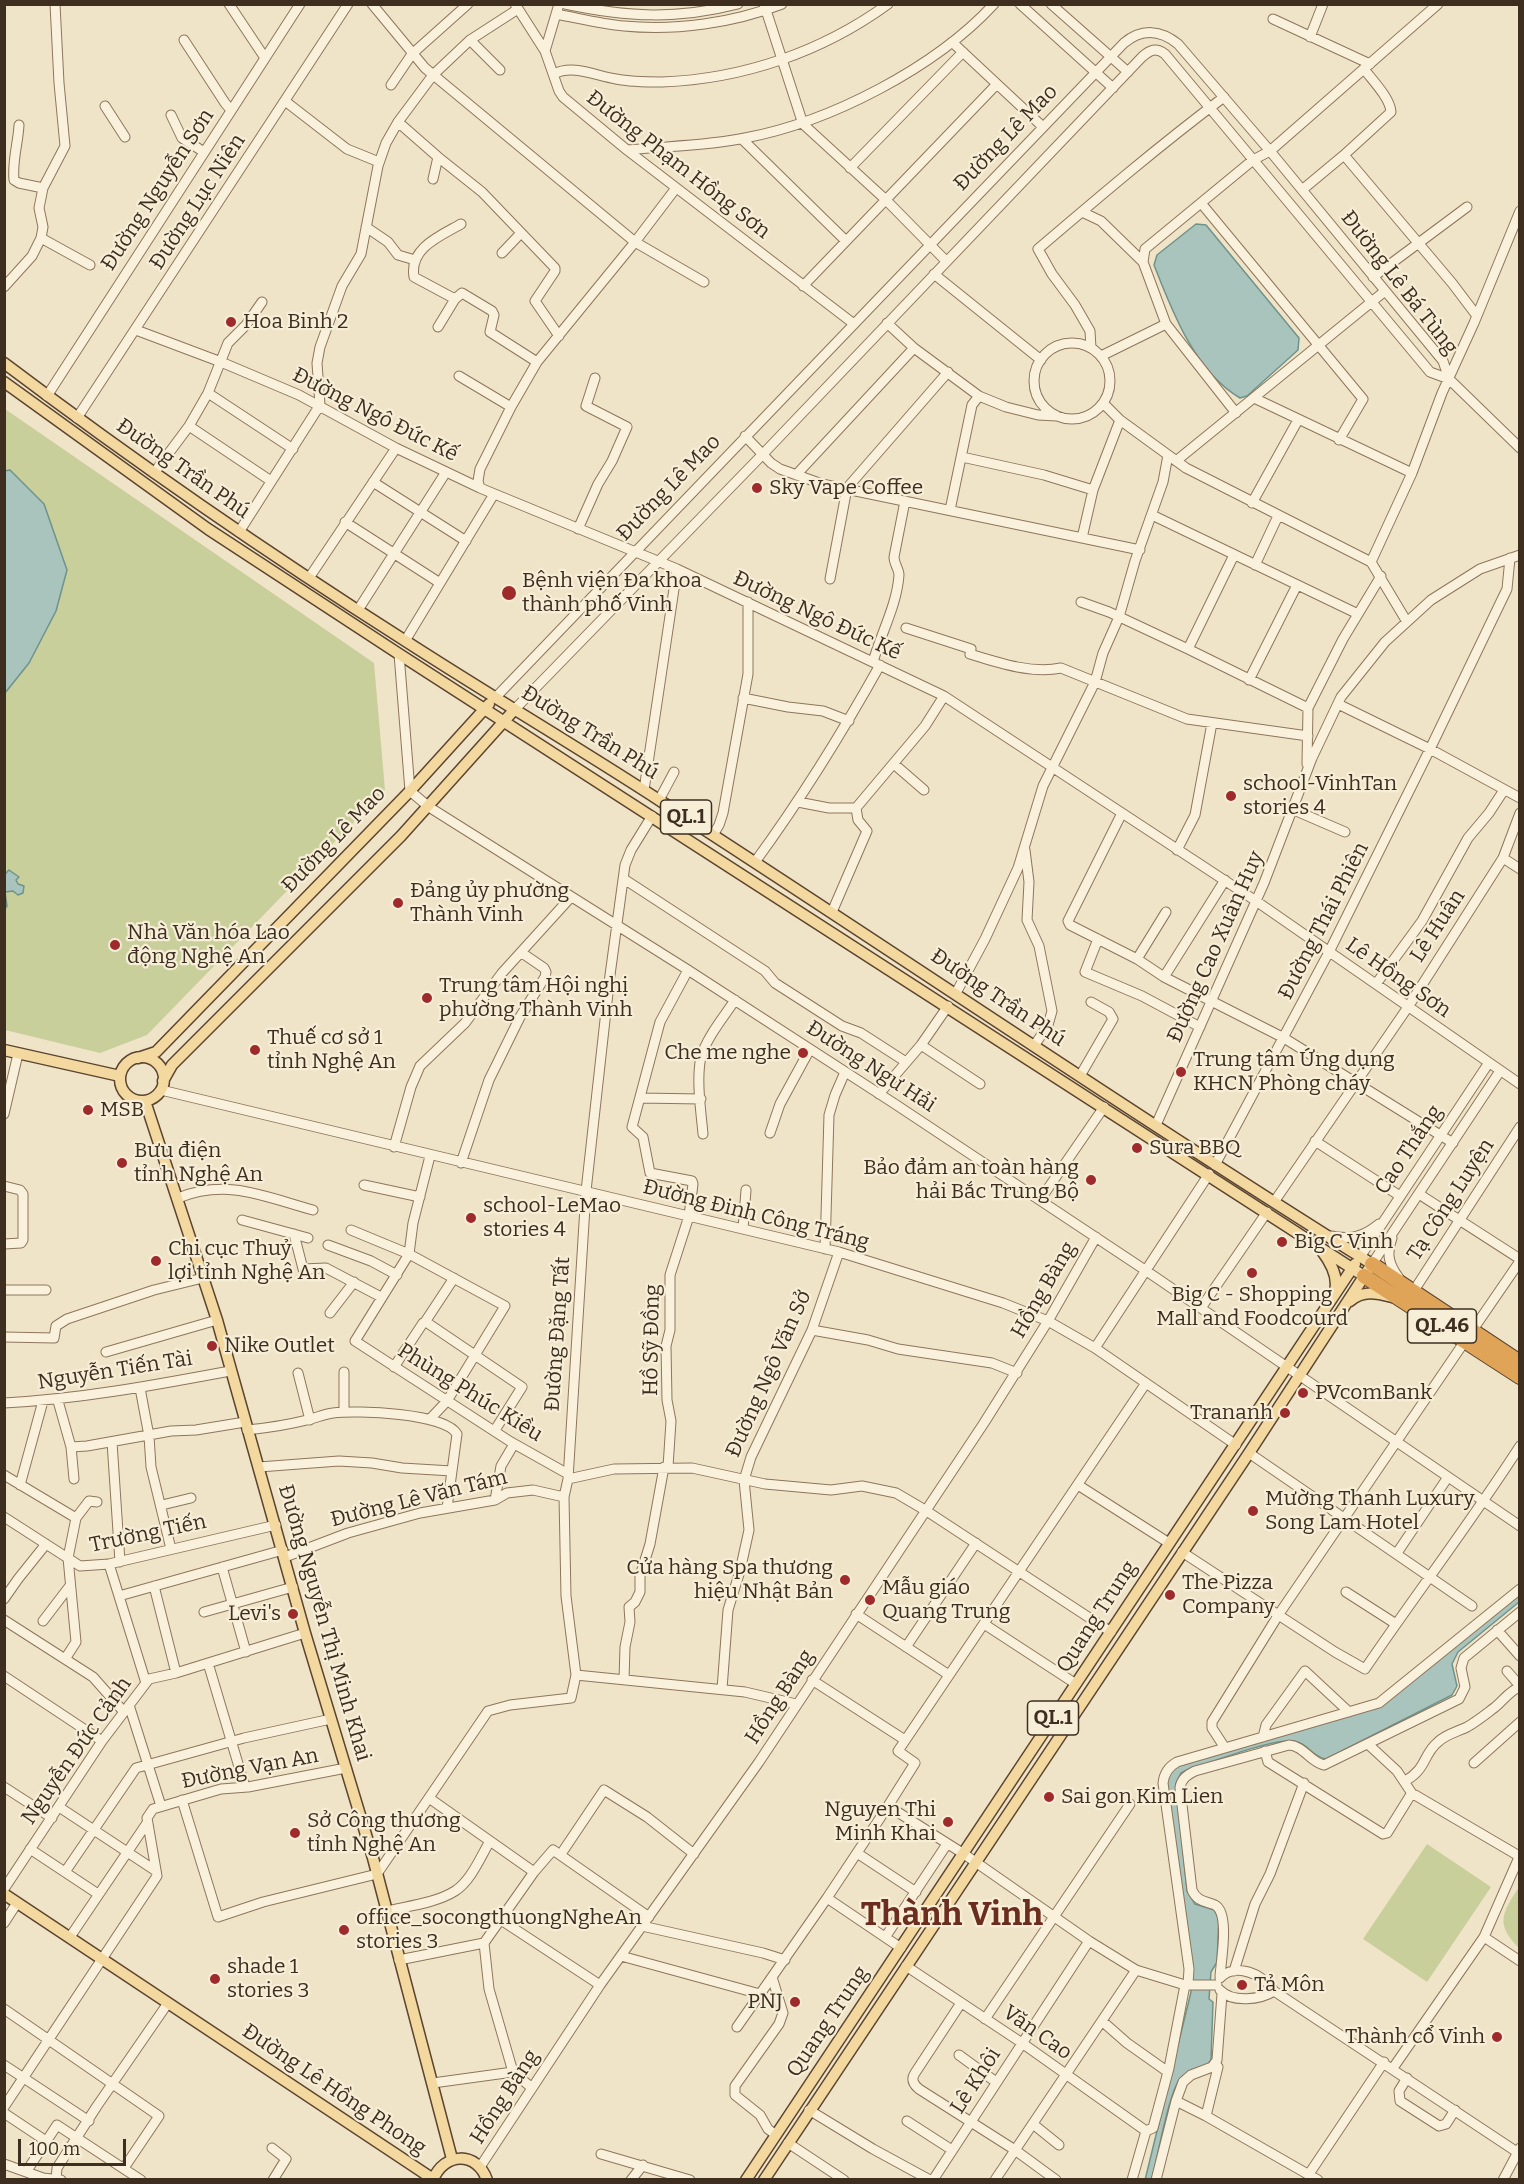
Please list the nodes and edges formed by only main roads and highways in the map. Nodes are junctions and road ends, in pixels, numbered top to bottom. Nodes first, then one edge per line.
1 (4, 363) edge
2 (4, 382) edge
3 (77, 418) junction
4 (69, 429) junction
5 (239, 532) junction
6 (232, 544) junction
7 (274, 555) junction
8 (266, 567) junction
9 (496, 697) junction
10 (484, 709) junction
11 (515, 709) junction
12 (504, 722) junction
13 (737, 851) junction
14 (728, 865) junction
15 (832, 912) junction
16 (824, 927) junction
17 (956, 993) junction
18 (948, 1006) junction
19 (196, 1010) junction
20 (212, 1025) junction
21 (4, 1050) edge
22 (138, 1058) junction
23 (120, 1076) junction
24 (162, 1085) junction
25 (145, 1101) junction
26 (1156, 1125) junction
27 (1149, 1136) junction
28 (1212, 1169) junction
29 (1274, 1202) junction
30 (1267, 1212) junction
31 (1318, 1246) junction
32 (1362, 1266) junction
33 (1408, 1294) junction
34 (1332, 1299) junction
35 (1343, 1307) junction
36 (1468, 1336) junction
37 (1520, 1362) edge
38 (1520, 1377) edge
39 (1236, 1445) junction
40 (1249, 1453) junction
41 (1169, 1543) junction
42 (1182, 1552) junction
43 (1028, 1756) junction
44 (1042, 1764) junction
45 (4, 1894) edge
46 (776, 2135) junction
47 (788, 2143) junction
48 (452, 2159) junction
49 (433, 2179) edge
50 (487, 2180) edge
51 (746, 2180) edge
52 (764, 2180) edge

1 - 3 main road, Đường Trần Phú / QL.1
2 - 4 main road, Đường Trần Phú / QL.1
3 - 4 main road
3 - 5 main road, Đường Trần Phú / QL.1
4 - 6 main road, Đường Trần Phú / QL.1
5 - 6 main road
5 - 7 main road, Đường Trần Phú / QL.1
6 - 8 main road, Đường Trần Phú / QL.1
7 - 8 main road
7 - 9 main road, Đường Trần Phú / QL.1
8 - 10 main road, Đường Trần Phú / QL.1
9 - 10 main road, Đường Lê Mao
9 - 11 main road, Đường Trần Phú / QL.1
10 - 12 main road, Đường Trần Phú / QL.1
10 - 19 main road, Đường Lê Mao
11 - 12 main road, Đường Lê Mao
11 - 13 main road, Đường Trần Phú / QL.1
12 - 14 main road, Đường Trần Phú / QL.1
12 - 20 main road, Đường Lê Mao
13 - 14 main road
13 - 15 main road, Đường Trần Phú / QL.1
14 - 16 main road, Đường Trần Phú / QL.1
15 - 16 main road
15 - 17 main road, Đường Trần Phú / QL.1
16 - 18 main road, Đường Trần Phú / QL.1
17 - 18 main road
17 - 26 main road, Đường Trần Phú / QL.1
18 - 27 main road, Đường Trần Phú / QL.1
19 - 20 main road
19 - 22 main road, Đường Lê Mao
20 - 24 main road, Đường Lê Mao
21 - 23 main road
22 - 23 main road
22 - 24 main road
23 - 25 main road
24 - 25 main road
25 - 48 main road, Đường Nguyễn Thị Minh Khai
26 - 27 main road
26 - 28 main road, Đường Trần Phú / QL.1
27 - 28 main road, Đường Trần Phú / QL.1
28 - 29 main road, Đường Trần Phú / QL.1
28 - 30 main road, Đường Trần Phú / QL.1
29 - 30 main road
29 - 32 main road, Đường Trần Phú / QL.1
30 - 31 main road, Đường Trần Phú / QL.1
31 - 32 main road, Đường Trần Phú / QL.1
31 - 34 main road
32 - 33 highway, QL.46
32 - 34 main road, Quang Trung / QL.1
32 - 35 main road, Quang Trung / QL.1
33 - 35 main road
33 - 36 highway, QL.46
34 - 39 main road, Quang Trung / QL.1
35 - 40 main road, Quang Trung / QL.1
36 - 37 highway, QL.46
36 - 38 highway, QL.46
39 - 40 main road
39 - 41 main road, Quang Trung / QL.1
40 - 42 main road, Quang Trung / QL.1
41 - 42 main road
41 - 43 main road, Quang Trung / QL.1
42 - 44 main road, Quang Trung / QL.1
43 - 44 main road
43 - 46 main road, Quang Trung / QL.1
44 - 47 main road, Quang Trung / QL.1
45 - 49 main road, Đường Lê Hồng Phong
46 - 47 main road
46 - 51 main road, Quang Trung / QL.1
47 - 52 main road, Quang Trung / QL.1
48 - 49 main road
48 - 50 main road

